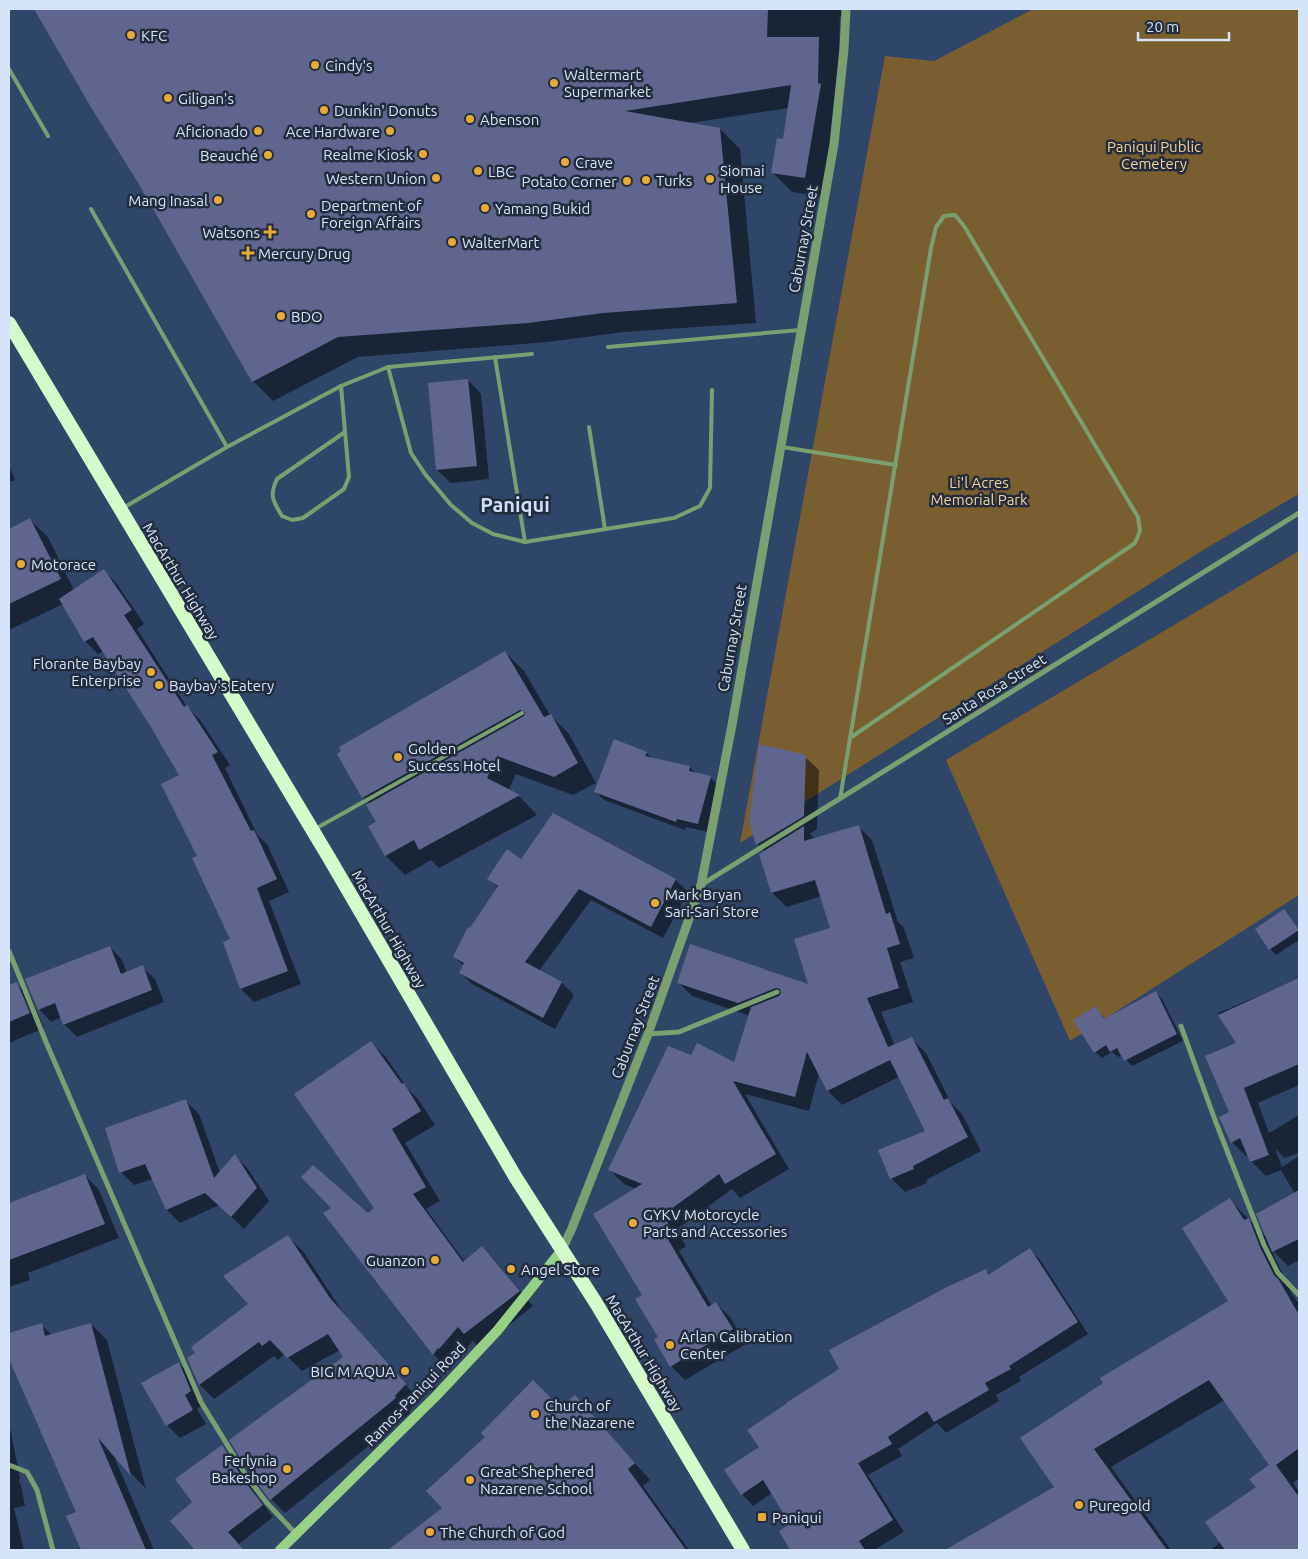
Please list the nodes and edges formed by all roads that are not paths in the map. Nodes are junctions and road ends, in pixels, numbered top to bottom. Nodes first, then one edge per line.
1 (846, 9) edge
2 (9, 69) edge
3 (48, 136) dead end
4 (91, 209) dead end
5 (9, 323) edge
6 (800, 330) junction
7 (608, 347) dead end
8 (532, 354) dead end
9 (496, 357) junction
10 (388, 367) junction
11 (342, 386) junction
12 (712, 390) dead end
13 (589, 427) dead end
14 (345, 432) junction
15 (780, 446) junction
16 (227, 447) junction
17 (896, 465) junction
18 (119, 510) junction
19 (1299, 514) edge
20 (605, 529) junction
21 (525, 542) junction
22 (522, 713) dead end
23 (850, 738) junction
24 (840, 799) junction
25 (313, 830) junction
26 (702, 884) junction
27 (9, 951) edge
28 (778, 992) dead end
29 (1182, 1026) dead end
30 (648, 1034) junction
31 (562, 1250) junction
32 (1299, 1295) edge
33 (9, 1465) edge
34 (297, 1535) junction
35 (54, 1550) edge
36 (280, 1550) edge
37 (743, 1550) edge

1 - 6 street, Caburnay Street
2 - 3 lane
4 - 16 lane
5 - 18 highway, MacArthur Highway
6 - 7 lane
6 - 15 street, Caburnay Street
8 - 9 lane
9 - 10 lane
9 - 21 lane
10 - 11 lane
10 - 21 lane
11 - 14 lane
11 - 16 lane
12 - 20 lane
13 - 20 lane
14 - 14 lane
15 - 17 lane
15 - 26 street, Caburnay Street
16 - 18 lane
17 - 23 lane
17 - 23 lane
18 - 25 highway, MacArthur Highway
19 - 24 street, Santa Rosa Street
20 - 21 lane
22 - 25 lane
23 - 24 lane
24 - 26 street, Santa Rosa Street
25 - 31 highway, MacArthur Highway
26 - 30 street, Caburnay Street
27 - 34 street
28 - 30 street
29 - 32 street
30 - 31 street, Caburnay Street
31 - 34 main road, Ramos-Paniqui Road
31 - 37 highway, MacArthur Highway
33 - 35 street
34 - 36 main road, Ramos-Paniqui Road

